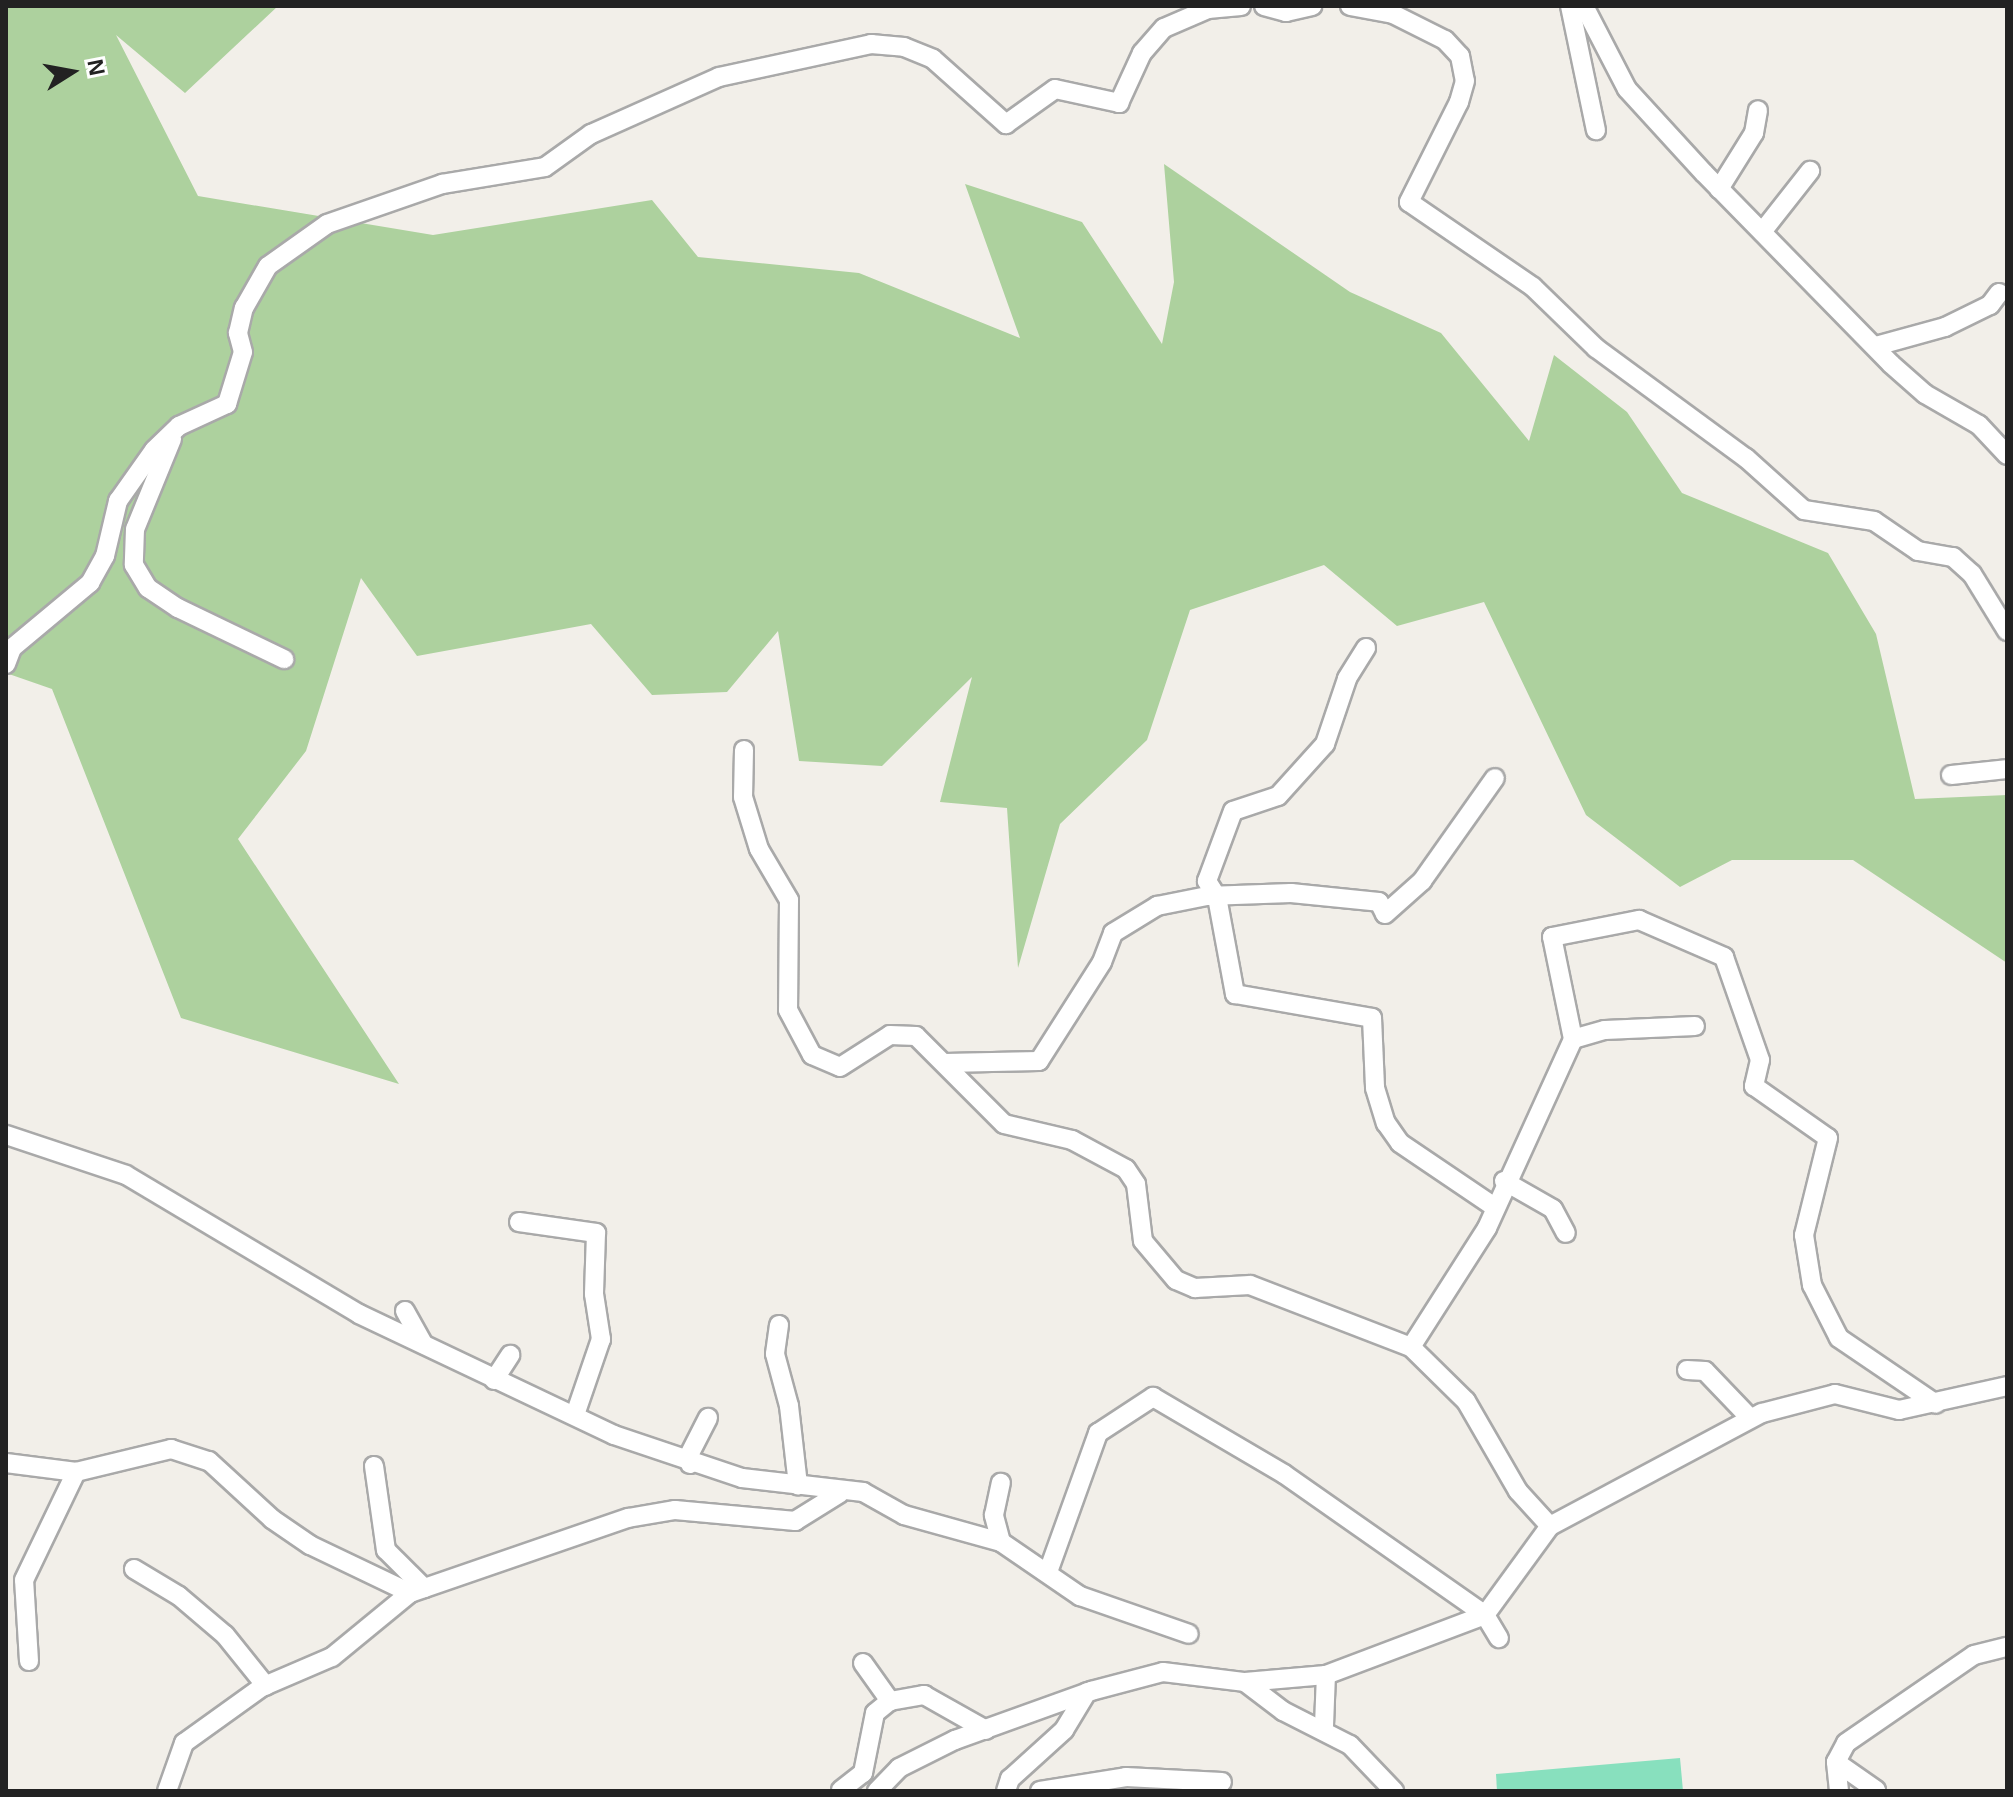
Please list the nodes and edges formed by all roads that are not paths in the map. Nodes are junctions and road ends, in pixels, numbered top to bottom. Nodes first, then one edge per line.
1 (1241, 6) edge
2 (1264, 6) edge
3 (1312, 6) edge
4 (1350, 6) edge
5 (1570, 6) edge
6 (1584, 6) edge
7 (1393, 10) edge
8 (1758, 110) dead end
9 (1596, 130) dead end
10 (1810, 171) dead end
11 (1719, 189) junction
12 (1762, 232) junction
13 (1999, 293) dead end
14 (1876, 346) junction
15 (179, 426) junction
16 (2007, 455) edge
17 (2007, 631) edge
18 (1366, 648) dead end
19 (284, 659) dead end
20 (6, 664) edge
21 (744, 750) dead end
22 (2007, 769) edge
23 (1951, 775) dead end
24 (1495, 778) dead end
25 (1217, 897) junction
26 (1695, 1026) dead end
27 (1573, 1039) junction
28 (945, 1063) junction
29 (10, 1134) edge
30 (1504, 1181) junction
31 (1493, 1206) junction
32 (519, 1222) dead end
33 (1566, 1233) dead end
34 (405, 1311) dead end
35 (779, 1325) dead end
36 (425, 1347) junction
37 (1411, 1347) junction
38 (510, 1355) dead end
39 (1687, 1370) dead end
40 (494, 1380) junction
41 (2007, 1386) edge
42 (1936, 1404) junction
43 (575, 1415) junction
44 (708, 1418) dead end
45 (1750, 1418) junction
46 (6, 1463) edge
47 (690, 1464) junction
48 (374, 1466) dead end
49 (76, 1472) junction
50 (1001, 1483) dead end
51 (798, 1485) junction
52 (840, 1493) junction
53 (1550, 1526) junction
54 (1001, 1542) junction
55 (134, 1569) dead end
56 (1048, 1572) junction
57 (417, 1590) junction
58 (1485, 1615) junction
59 (1189, 1634) dead end
60 (1499, 1638) dead end
61 (2007, 1647) edge
62 (29, 1661) dead end
63 (863, 1663) dead end
64 (1326, 1675) junction
65 (1245, 1682) junction
66 (266, 1686) junction
67 (1087, 1692) junction
68 (890, 1701) junction
69 (1324, 1726) junction
70 (986, 1730) junction
71 (1836, 1762) junction
72 (1222, 1782) dead end
73 (841, 1790) edge
74 (1876, 1790) edge
75 (167, 1791) edge
76 (877, 1791) edge
77 (1006, 1791) edge
78 (1040, 1791) edge
79 (1394, 1791) edge
80 (1839, 1791) edge

1 - 15 street
2 - 3 street
4 - 7 street
5 - 9 street
6 - 11 street
7 - 17 street
8 - 11 street
10 - 12 street
11 - 12 street
12 - 14 street
13 - 14 street
14 - 16 street
15 - 19 street
15 - 20 street
18 - 25 street
21 - 28 street
22 - 23 street
24 - 25 street
25 - 28 street
25 - 31 street
26 - 27 street
27 - 30 street
27 - 42 street
28 - 37 street
29 - 36 street
30 - 31 street
30 - 33 street
31 - 37 street
32 - 43 street
34 - 36 street
35 - 51 street
36 - 40 street
37 - 53 street
38 - 40 street
39 - 45 street
40 - 43 street
41 - 42 street
42 - 45 street
43 - 47 street
44 - 47 street
45 - 53 street
46 - 49 street
47 - 51 street
48 - 57 street
49 - 57 street
49 - 62 street
50 - 54 street
51 - 52 street
52 - 54 street
52 - 57 street
53 - 58 street
54 - 56 street
55 - 66 street
56 - 58 street
56 - 59 street
57 - 66 street
58 - 60 street
58 - 64 street
61 - 71 street
63 - 68 street
64 - 65 street
64 - 69 street
65 - 67 street
65 - 69 street
66 - 75 street
67 - 70 street
67 - 77 street
68 - 70 street
68 - 73 street
69 - 79 street
70 - 76 street
71 - 74 street
71 - 80 street
72 - 78 street

